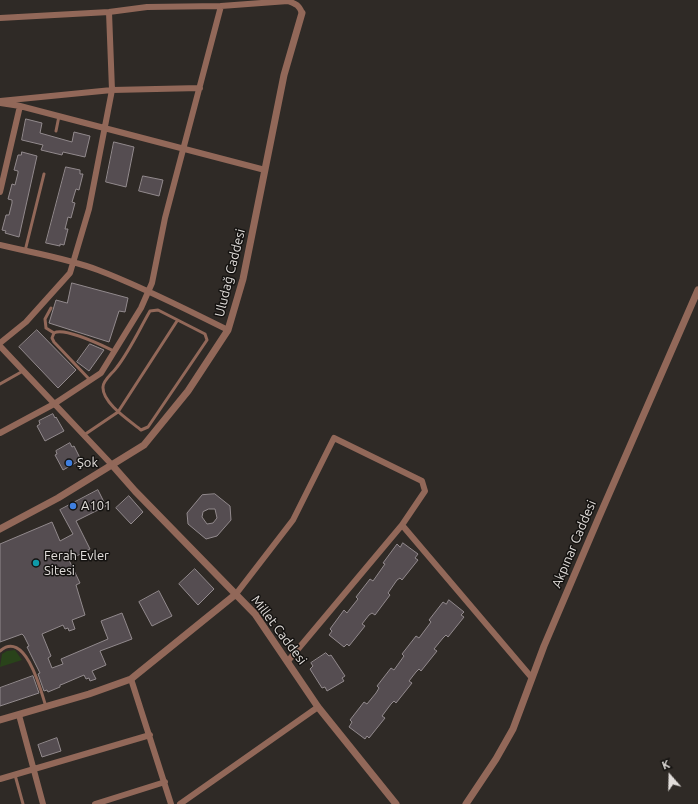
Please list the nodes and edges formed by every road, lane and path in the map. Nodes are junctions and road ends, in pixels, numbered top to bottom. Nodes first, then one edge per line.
1 (221, 6) junction
2 (109, 12) junction
3 (302, 13) joint
4 (0, 18) edge
5 (200, 88) junction
6 (112, 90) junction
7 (0, 102) edge
8 (20, 106) junction
9 (59, 116) junction
10 (105, 128) junction
11 (56, 132) dead end
12 (183, 149) junction
13 (265, 170) junction
14 (44, 174) dead end
15 (0, 192) edge
16 (0, 245) edge
17 (25, 251) junction
18 (74, 262) junction
19 (698, 290) edge
20 (148, 291) junction
21 (51, 308) dead end
22 (177, 321) junction
23 (228, 330) junction
24 (54, 334) junction
25 (0, 345) edge
26 (114, 352) junction
27 (23, 371) junction
28 (90, 380) junction
29 (0, 384) edge
30 (54, 404) junction
31 (118, 412) junction
32 (0, 433) edge
33 (84, 435) junction
34 (113, 466) junction
35 (402, 525) junction
36 (0, 529) edge
37 (236, 594) junction
38 (0, 651) edge
39 (288, 661) junction
40 (532, 678) junction
41 (131, 679) junction
42 (318, 706) junction
43 (46, 707) junction
44 (19, 714) junction
45 (0, 720) edge
46 (150, 735) junction
47 (34, 768) junction
48 (14, 774) junction
49 (0, 779) edge
50 (165, 782) junction
51 (23, 804) edge
52 (43, 804) edge
53 (95, 804) edge
54 (171, 804) edge
55 (180, 804) edge
56 (396, 804) edge
57 (466, 804) edge

1 - 2 street
1 - 3 street
1 - 5 street
2 - 4 street
2 - 6 street
3 - 13 street, Uludağ Caddesi
5 - 6 street
5 - 12 street
6 - 7 street
6 - 10 street
7 - 8 street
8 - 9 street
8 - 15 street
9 - 10 street
9 - 11 lane
10 - 12 street
10 - 18 street
12 - 13 street
12 - 20 street
13 - 23 street, Uludağ Caddesi
14 - 17 lane
16 - 17 street
17 - 18 street
18 - 20 street
18 - 25 street
19 - 40 street, Akpınar Caddesi
20 - 23 street
20 - 26 street
21 - 24 lane
22 - 31 lane
22 - 31 lane
22 - 31 lane
23 - 34 street, Uludağ Caddesi
24 - 26 lane
24 - 28 lane
25 - 27 street
26 - 28 street
27 - 29 lane
27 - 30 street
28 - 30 street
30 - 32 street
30 - 33 street
31 - 33 lane
33 - 34 street
34 - 36 street, Uludağ Caddesi
34 - 37 street, Millet Caddesi
35 - 37 street
35 - 39 street
35 - 40 street
37 - 39 street, Millet Caddesi
37 - 41 street
38 - 43 lane
39 - 42 street, Millet Caddesi
40 - 57 street, Akpınar Caddesi
41 - 43 street
41 - 46 street
42 - 55 street
42 - 56 street, Millet Caddesi
43 - 44 street
44 - 45 street
44 - 47 street
46 - 47 street
46 - 50 street
47 - 48 street
47 - 52 street
48 - 49 street
48 - 51 lane
50 - 53 street
50 - 54 street

